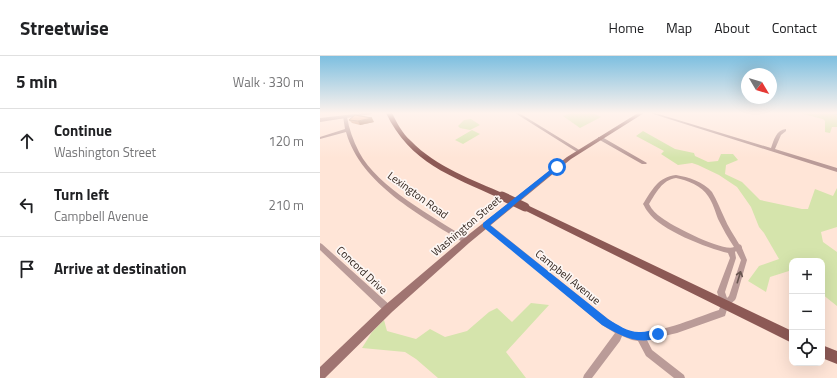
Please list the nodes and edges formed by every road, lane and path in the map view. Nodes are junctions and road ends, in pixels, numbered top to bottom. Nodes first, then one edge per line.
1 (397, 128) edge
2 (542, 128) edge
3 (616, 128) edge
4 (701, 128) edge
5 (348, 130) joint
6 (784, 130) dead end
7 (320, 138) edge
8 (600, 138) junction
9 (772, 150) junction
10 (579, 151) junction
11 (644, 163) dead end
12 (837, 170) edge
13 (486, 225) junction
14 (466, 241) junction
15 (320, 246) edge
16 (739, 247) junction
17 (731, 251) junction
18 (725, 304) junction
19 (388, 309) junction
20 (620, 331) junction
21 (789, 336) edge
22 (641, 337) junction
23 (825, 352) edge
24 (837, 358) edge
25 (320, 375) edge
26 (587, 378) edge
27 (681, 378) edge

1 - 18 main road, bridge
2 - 10 street
3 - 8 main road, Washington Street
4 - 9 street
5 - 7 street
5 - 14 street, Lexington Road
6 - 9 street
8 - 10 main road, Washington Street
8 - 11 street
9 - 12 street
10 - 13 main road, Washington Street
13 - 14 main road, Washington Street
13 - 20 street, Campbell Avenue
14 - 19 main road, Washington Street
15 - 19 street, Concord Drive
16 - 17 street
16 - 17 street
18 -> 16 street
17 - 18 street
18 - 21 main road
18 - 22 street, Campbell Avenue
19 - 25 main road, Washington Street
20 - 22 street, Campbell Avenue
20 - 26 street
22 - 27 street
23 - 24 main road

